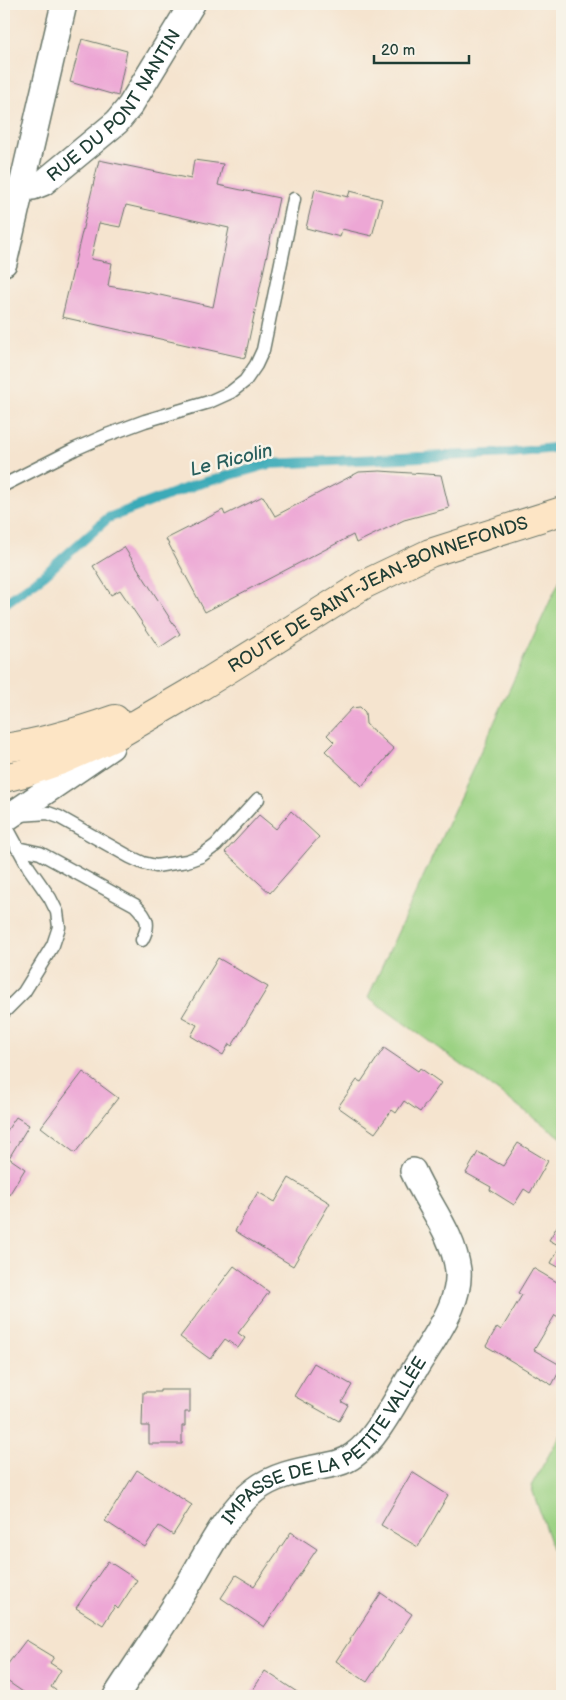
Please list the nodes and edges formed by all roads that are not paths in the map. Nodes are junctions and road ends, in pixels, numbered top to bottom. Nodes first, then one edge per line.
1 (64, 4) edge
2 (192, 4) edge
3 (20, 187) junction
4 (294, 199) dead end
5 (4, 263) edge
6 (4, 485) edge
7 (562, 511) edge
8 (198, 688) junction
9 (4, 748) edge
10 (4, 778) edge
11 (258, 800) dead end
12 (6, 819) edge
13 (16, 848) junction
14 (142, 940) dead end
15 (4, 1012) edge
16 (413, 1171) dead end
17 (116, 1696) edge

1 - 3 street
2 - 3 street, RUE DU PONT NANTIN
3 - 5 street
4 - 6 lane
7 - 8 main road, ROUTE DE SAINT-JEAN-BONNEFONDS
8 - 9 main road, ROUTE DE SAINT-JEAN-BONNEFONDS
8 - 10 main road, ROUTE DE SAINT-JEAN-BONNEFONDS
8 - 12 street
11 - 12 lane
12 - 13 lane
13 - 14 lane
13 - 15 lane
16 - 17 street, IMPASSE DE LA PETITE VALLÉE

